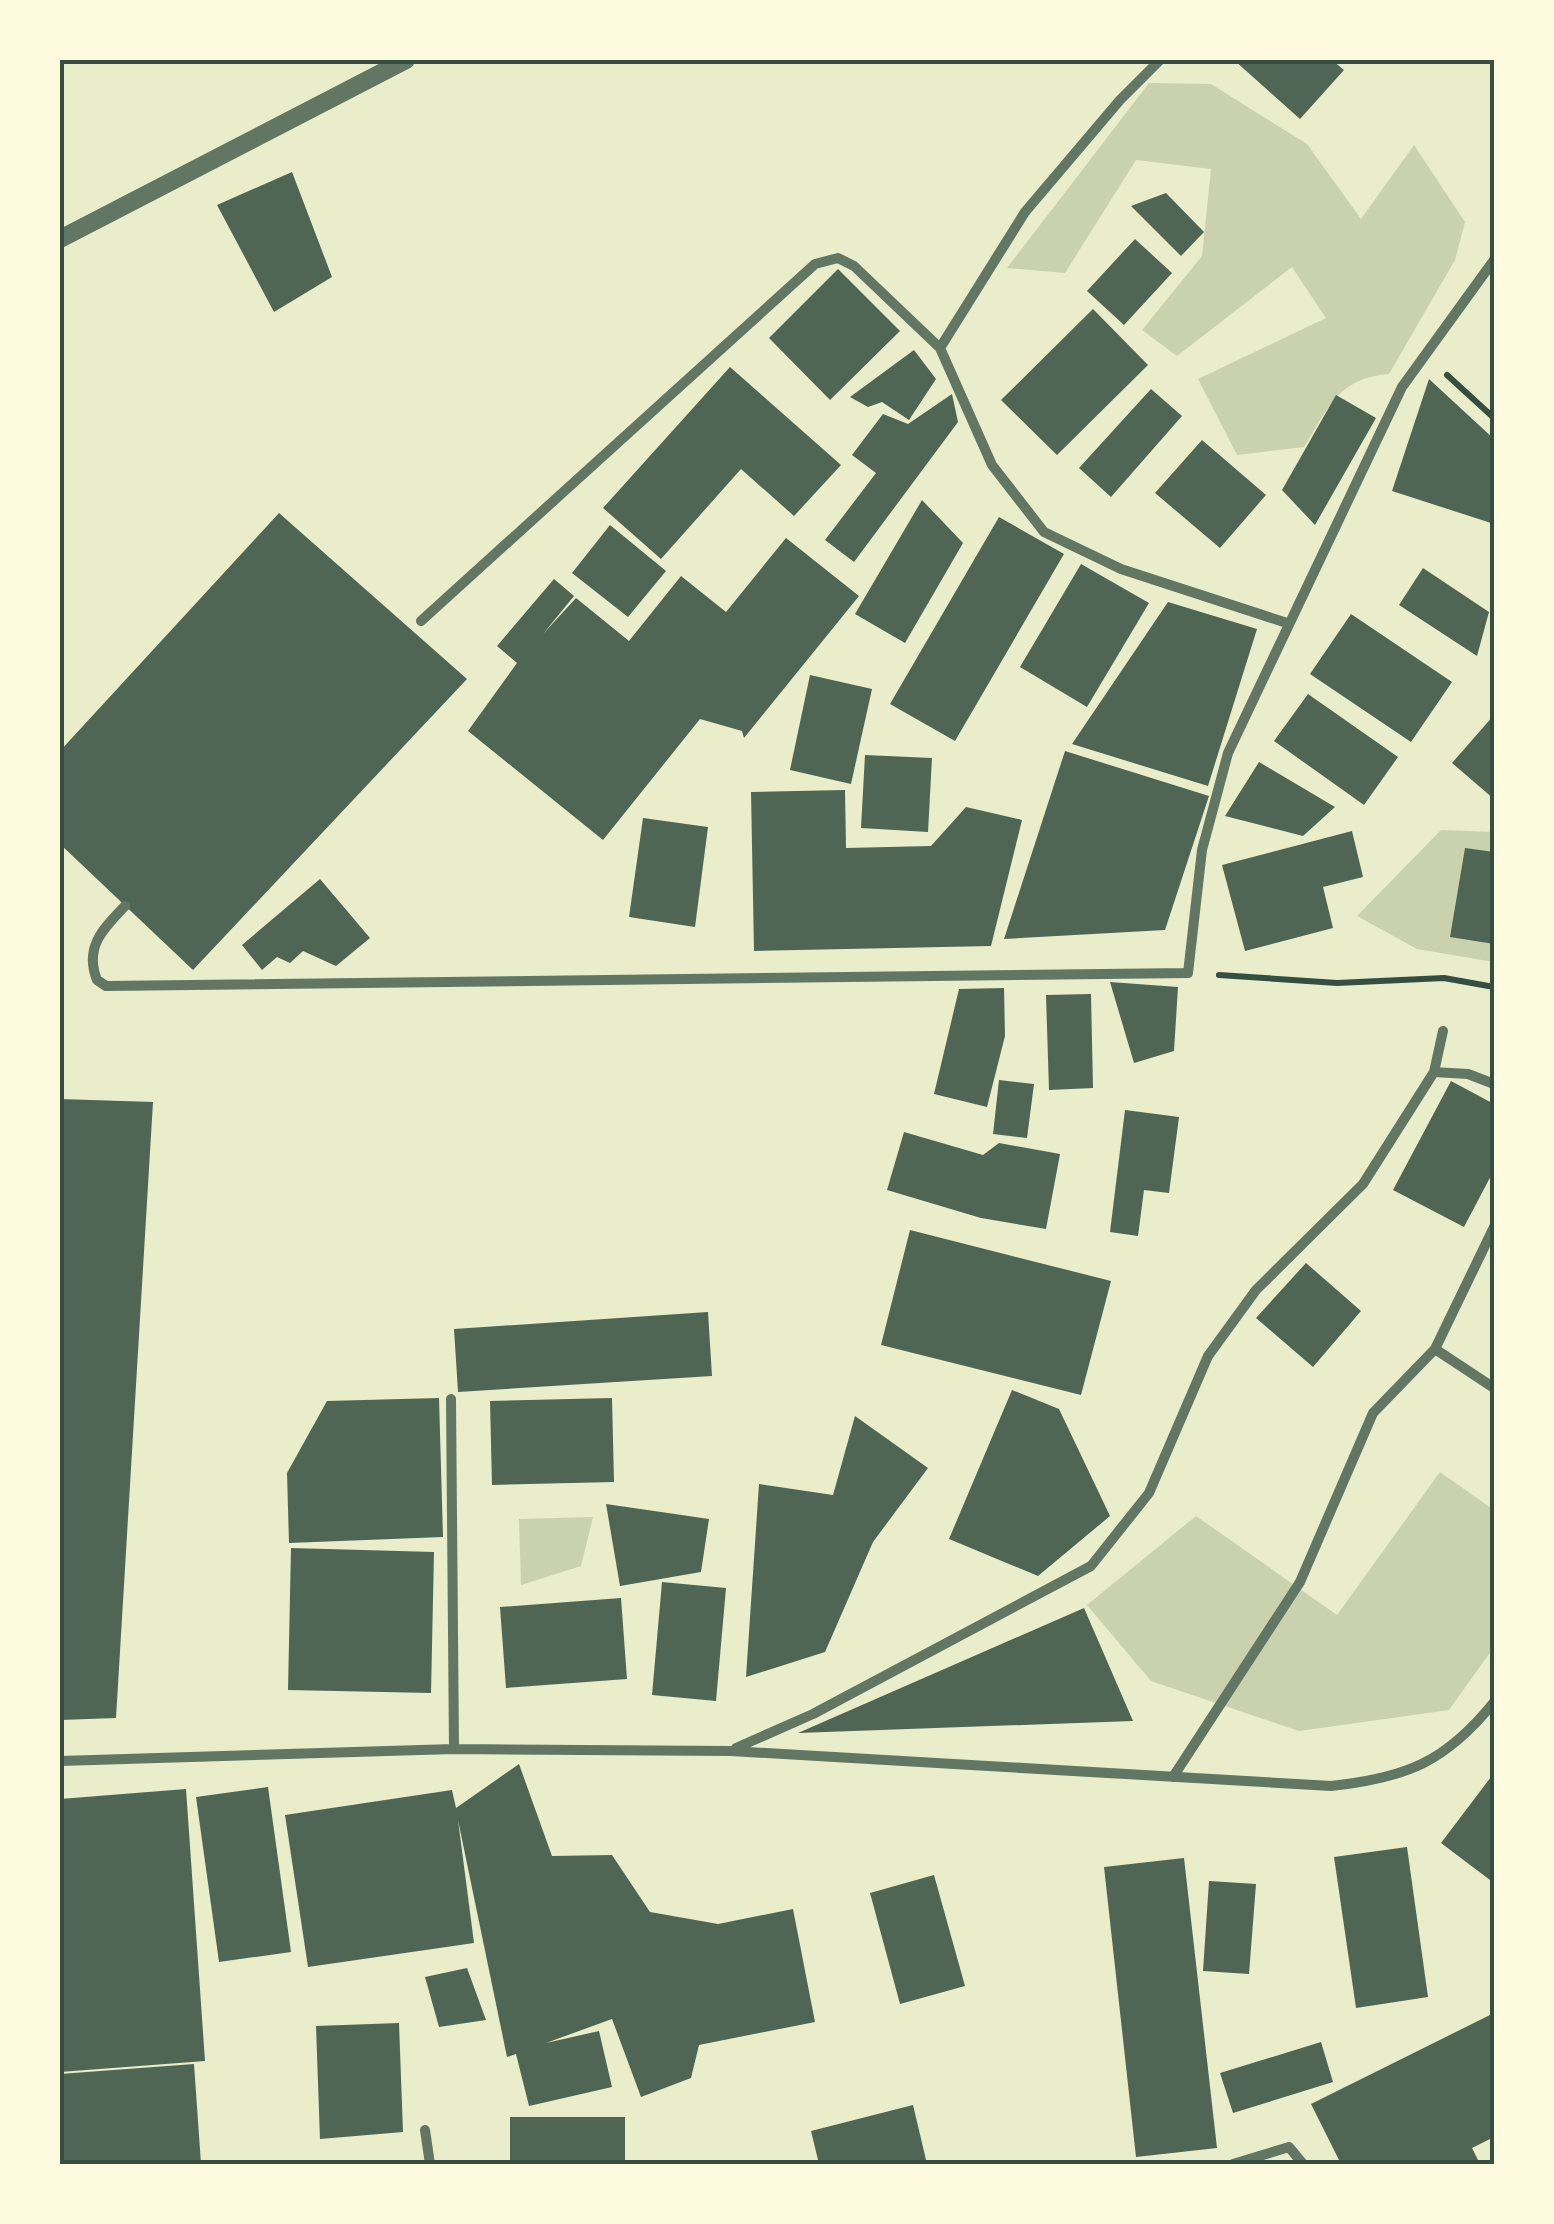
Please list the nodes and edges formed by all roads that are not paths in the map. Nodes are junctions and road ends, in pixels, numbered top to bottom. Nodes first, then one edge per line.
1 (406, 60) edge
2 (1160, 60) edge
3 (60, 239) edge
4 (1494, 260) edge
5 (940, 348) junction
6 (421, 621) dead end
7 (1287, 623) junction
8 (125, 906) dead end
9 (1443, 1031) dead end
10 (1434, 1072) junction
11 (1494, 1084) edge
12 (1494, 1227) edge
13 (1435, 1348) junction
14 (1494, 1388) edge
15 (451, 1400) dead end
16 (1494, 1702) edge
17 (454, 1749) junction
18 (731, 1750) junction
19 (60, 1761) edge
20 (1174, 1777) junction
21 (425, 2130) dead end
22 (430, 2164) edge
23 (1233, 2164) edge
24 (1303, 2164) edge

1 - 3 street
2 - 5 street
4 - 7 street
5 - 6 street
5 - 7 street
7 - 8 street
9 - 10 street
10 - 11 street
10 - 18 street
12 - 13 street
13 - 14 street
13 - 20 street
15 - 17 street
16 - 20 street
17 - 18 street
17 - 19 street
18 - 20 street
21 - 22 street
23 - 24 street

